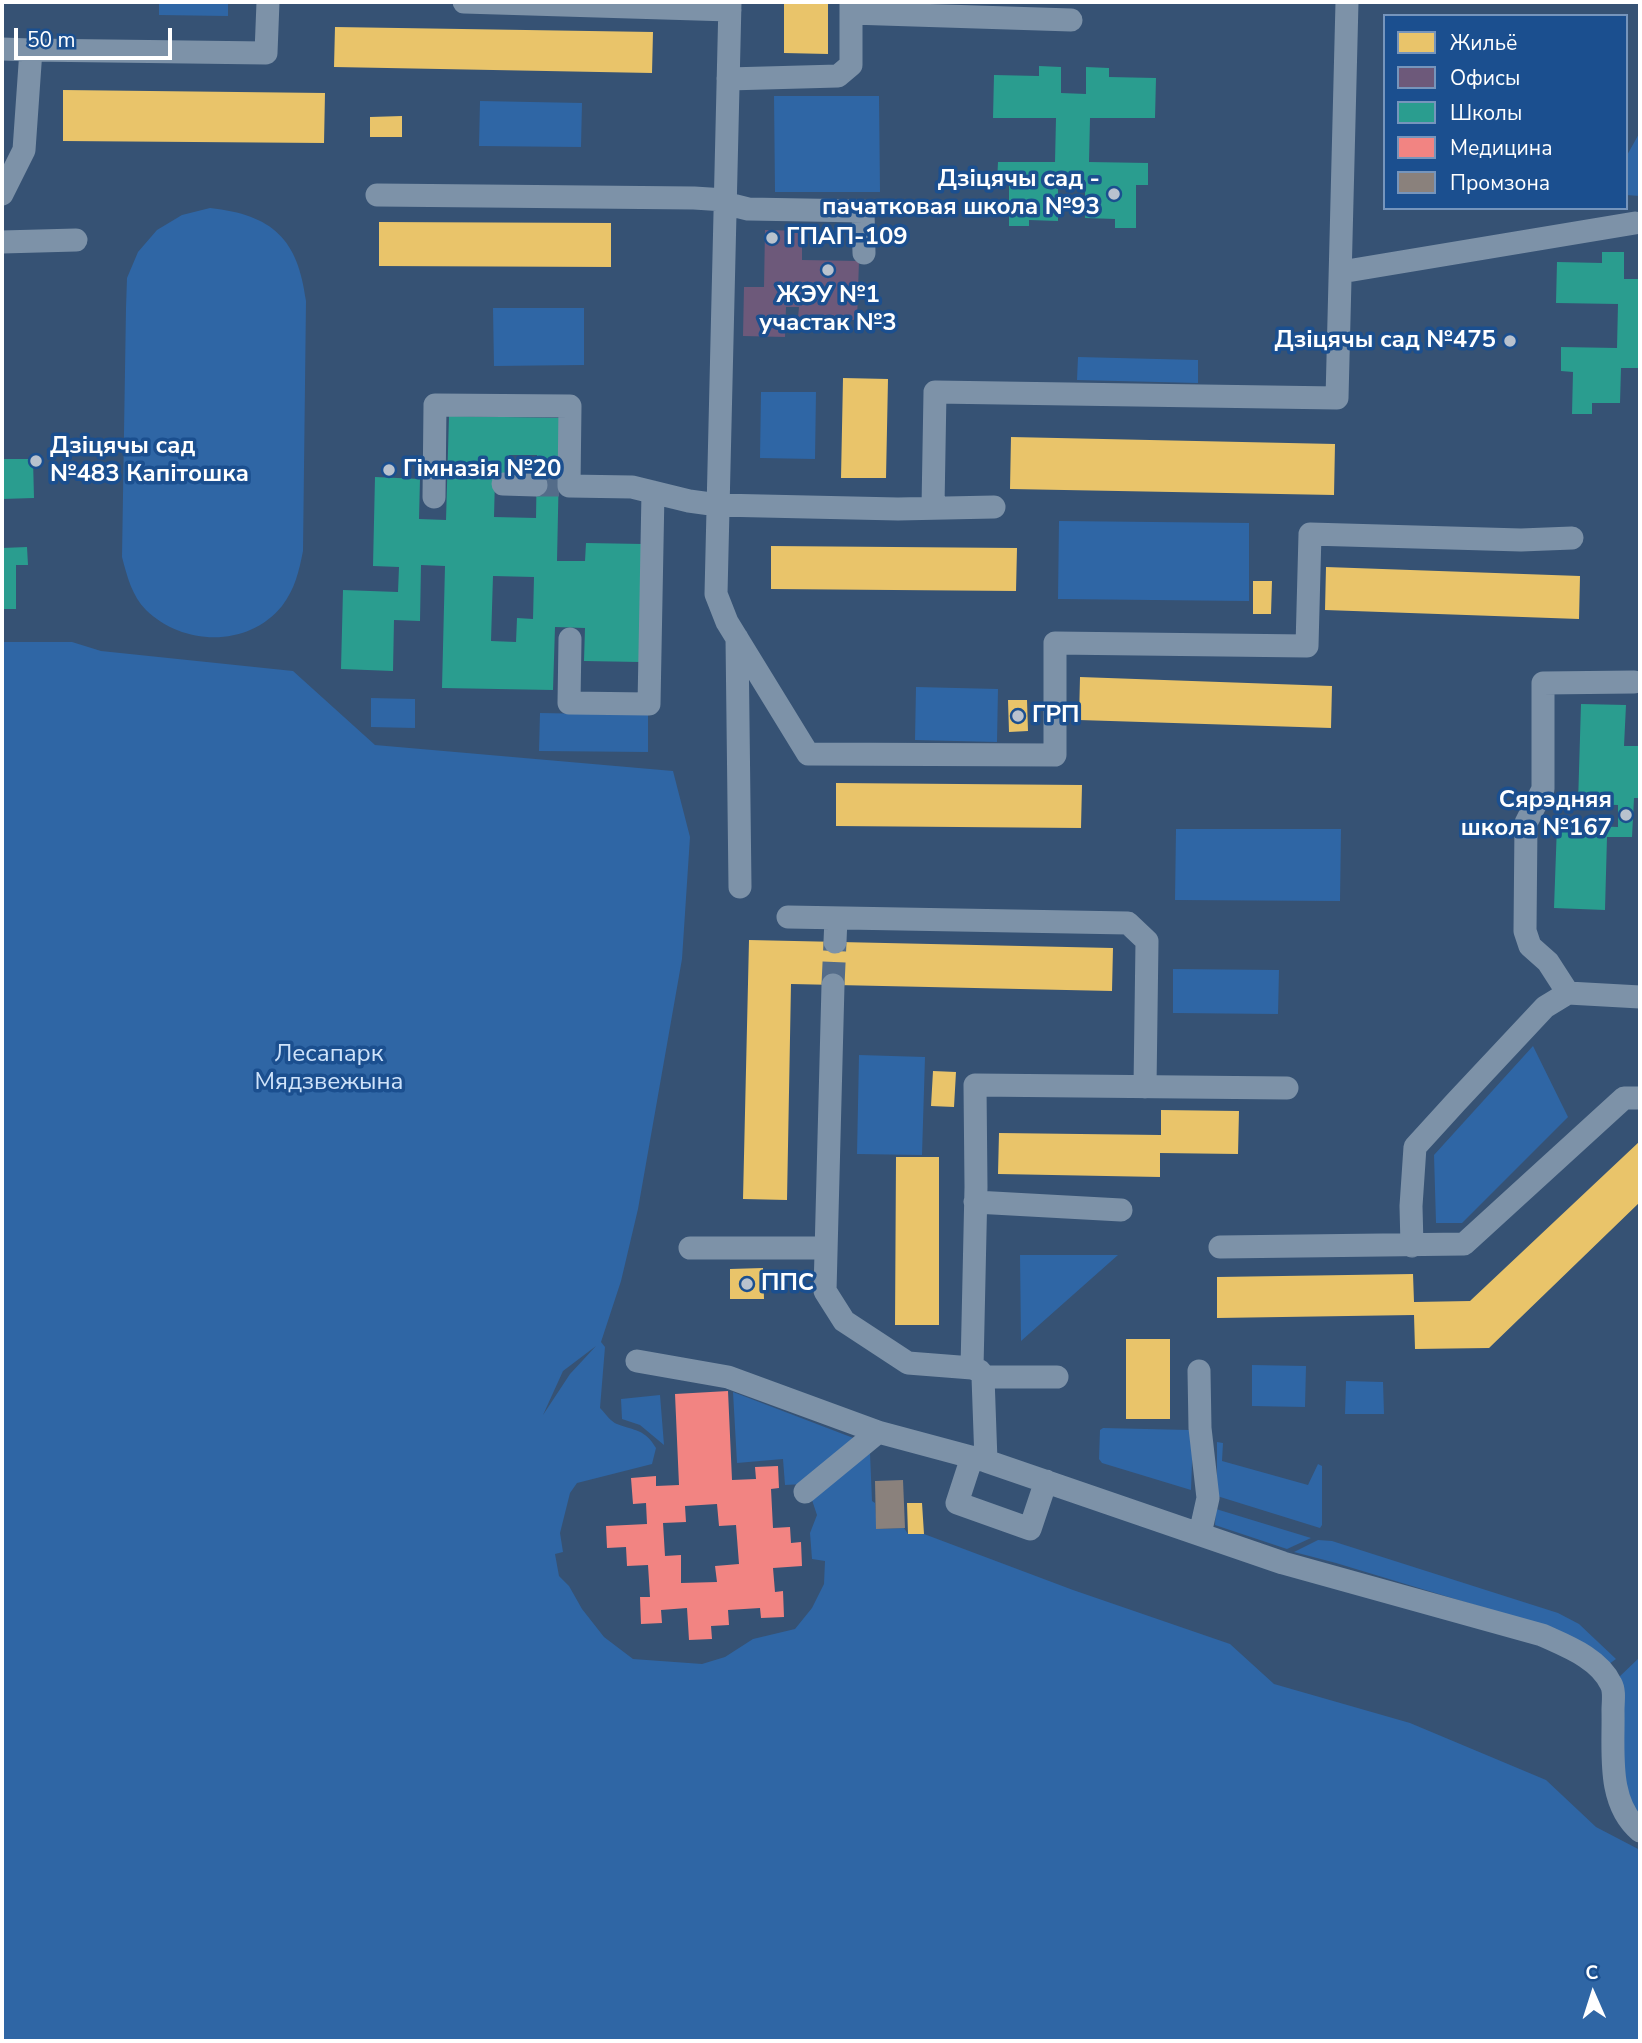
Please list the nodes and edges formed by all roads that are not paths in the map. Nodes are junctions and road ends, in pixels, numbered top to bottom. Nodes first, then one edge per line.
1 (268, 2) edge
2 (464, 2) edge
3 (1347, 2) edge
4 (730, 6) edge
5 (851, 8) edge
6 (1071, 20) dead end
7 (2, 50) edge
8 (31, 50) junction
9 (728, 79) junction
10 (2, 194) edge
11 (377, 195) dead end
12 (725, 200) junction
13 (1635, 223) dead end
14 (76, 240) dead end
15 (2, 242) edge
16 (864, 253) dead end
17 (1341, 272) junction
18 (503, 484) dead end
19 (555, 485) junction
20 (653, 492) junction
21 (434, 498) dead end
22 (718, 505) junction
23 (933, 507) junction
24 (994, 507) dead end
25 (1572, 538) dead end
26 (737, 638) junction
27 (570, 639) dead end
28 (1633, 682) dead end
29 (740, 887) dead end
30 (788, 917) dead end
31 (836, 918) junction
32 (835, 942) tunnel mouth
33 (834, 985) tunnel mouth
34 (1568, 993) junction
35 (1640, 997) edge
36 (1144, 1087) junction
37 (1287, 1088) dead end
38 (1640, 1098) edge
39 (975, 1202) junction
40 (1121, 1210) dead end
41 (1412, 1246) junction
42 (1220, 1247) dead end
43 (690, 1248) dead end
44 (826, 1248) junction
45 (637, 1361) dead end
46 (1199, 1370) dead end
47 (977, 1372) junction
48 (1057, 1377) dead end
49 (878, 1432) junction
50 (979, 1459) junction
51 (1046, 1481) junction
52 (805, 1492) dead end
53 (1200, 1534) junction
54 (1640, 1831) edge

1 - 8 street
2 - 4 street
3 - 17 street
4 - 9 street
5 - 6 street
5 - 9 street
7 - 8 street
8 - 10 street
9 - 12 street
11 - 12 street
12 - 16 street
12 - 22 street
13 - 17 street
14 - 15 street
17 - 23 street
18 - 19 street
19 - 20 street
19 - 21 street
20 - 22 street
20 - 27 street
22 - 23 street
22 - 26 street
23 - 24 street
25 - 26 street
26 - 29 street
28 - 34 street
30 - 31 street
31 - 32 street
31 - 36 street
33 - 44 street
34 - 35 street
34 - 41 street
36 - 37 street
36 - 39 street
38 - 41 street
39 - 40 street
39 - 47 street
41 - 42 street
43 - 44 street
44 - 47 street
45 - 49 street
46 - 53 street
47 - 48 street
47 - 50 street
49 - 50 street
49 - 52 street
50 - 51 street
50 - 51 street
51 - 53 street
53 - 54 street

